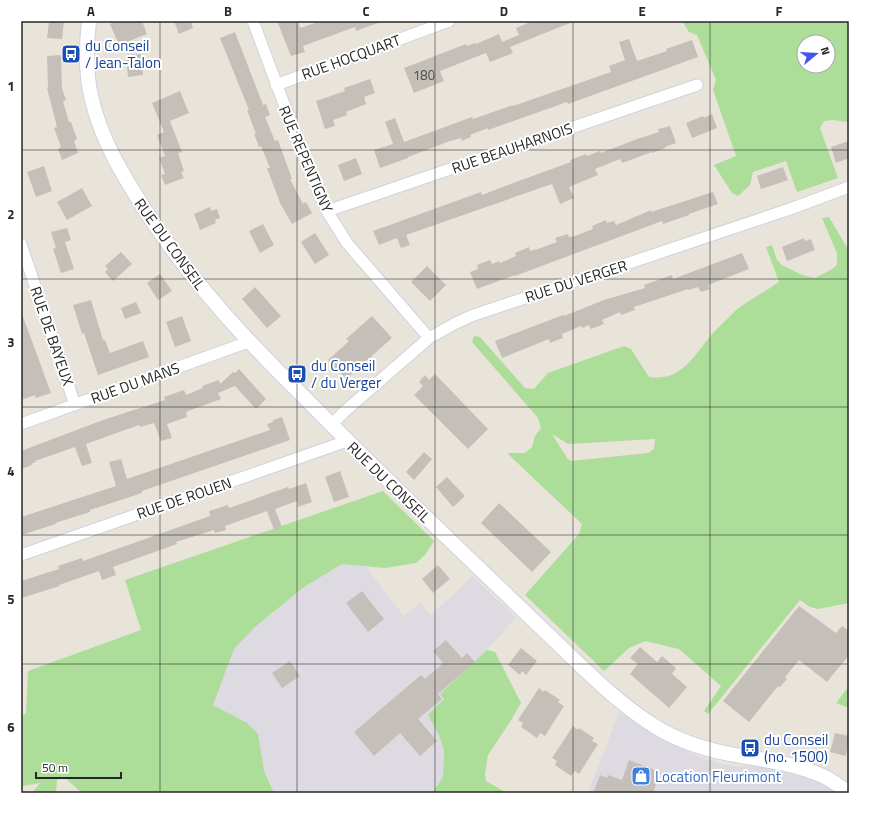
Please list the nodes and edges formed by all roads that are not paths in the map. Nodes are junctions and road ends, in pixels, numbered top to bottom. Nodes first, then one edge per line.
1 (89, 21) edge
2 (253, 21) edge
3 (449, 21) edge
4 (276, 85) junction
5 (697, 85) dead end
6 (849, 187) edge
7 (327, 211) junction
8 (21, 244) edge
9 (429, 338) junction
10 (248, 342) junction
11 (75, 405) junction
12 (21, 424) edge
13 (331, 425) junction
14 (346, 441) junction
15 (21, 555) edge
16 (849, 792) edge

1 - 10 street, RUE DU CONSEIL
2 - 4 street, RUE REPENTIGNY
3 - 4 street, RUE HOCQUART
4 - 7 street, RUE REPENTIGNY
5 - 7 street, RUE BEAUHARNOIS
6 - 9 street, RUE DU VERGER
7 - 9 street, RUE REPENTIGNY
8 - 11 street, RUE DE BAYEUX
9 - 13 street, RUE DU VERGER
10 - 11 street, RUE DU MANS
10 - 13 street, RUE DU CONSEIL
11 - 12 street, RUE DU MANS
13 - 14 street, RUE DU CONSEIL
14 - 15 street, RUE DE ROUEN
14 - 16 street, RUE DU CONSEIL

